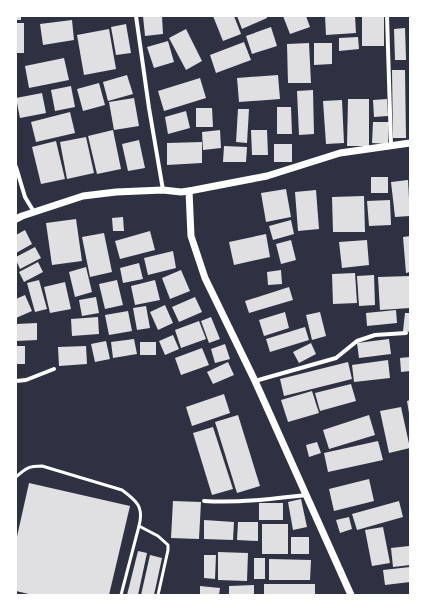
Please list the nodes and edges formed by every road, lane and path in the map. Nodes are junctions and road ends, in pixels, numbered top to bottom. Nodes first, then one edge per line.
1 (136, 16) edge
2 (387, 16) edge
3 (410, 143) edge
4 (391, 145) junction
5 (16, 167) edge
6 (163, 190) junction
7 (189, 191) junction
8 (34, 212) junction
9 (16, 219) edge
10 (406, 333) dead end
11 (54, 369) dead end
12 (16, 381) edge
13 (256, 381) junction
14 (16, 477) edge
15 (306, 495) junction
16 (204, 501) dead end
17 (139, 526) junction
18 (121, 595) edge
19 (158, 595) edge
20 (351, 595) edge

1 - 6 street
2 - 4 street
3 - 4 street
4 - 7 street
5 - 8 street
6 - 7 street
6 - 8 street
7 - 13 street
8 - 9 street
10 - 13 street
11 - 12 street
13 - 15 street
14 - 17 lane
15 - 16 street
15 - 20 street
17 - 18 lane
17 - 19 lane

